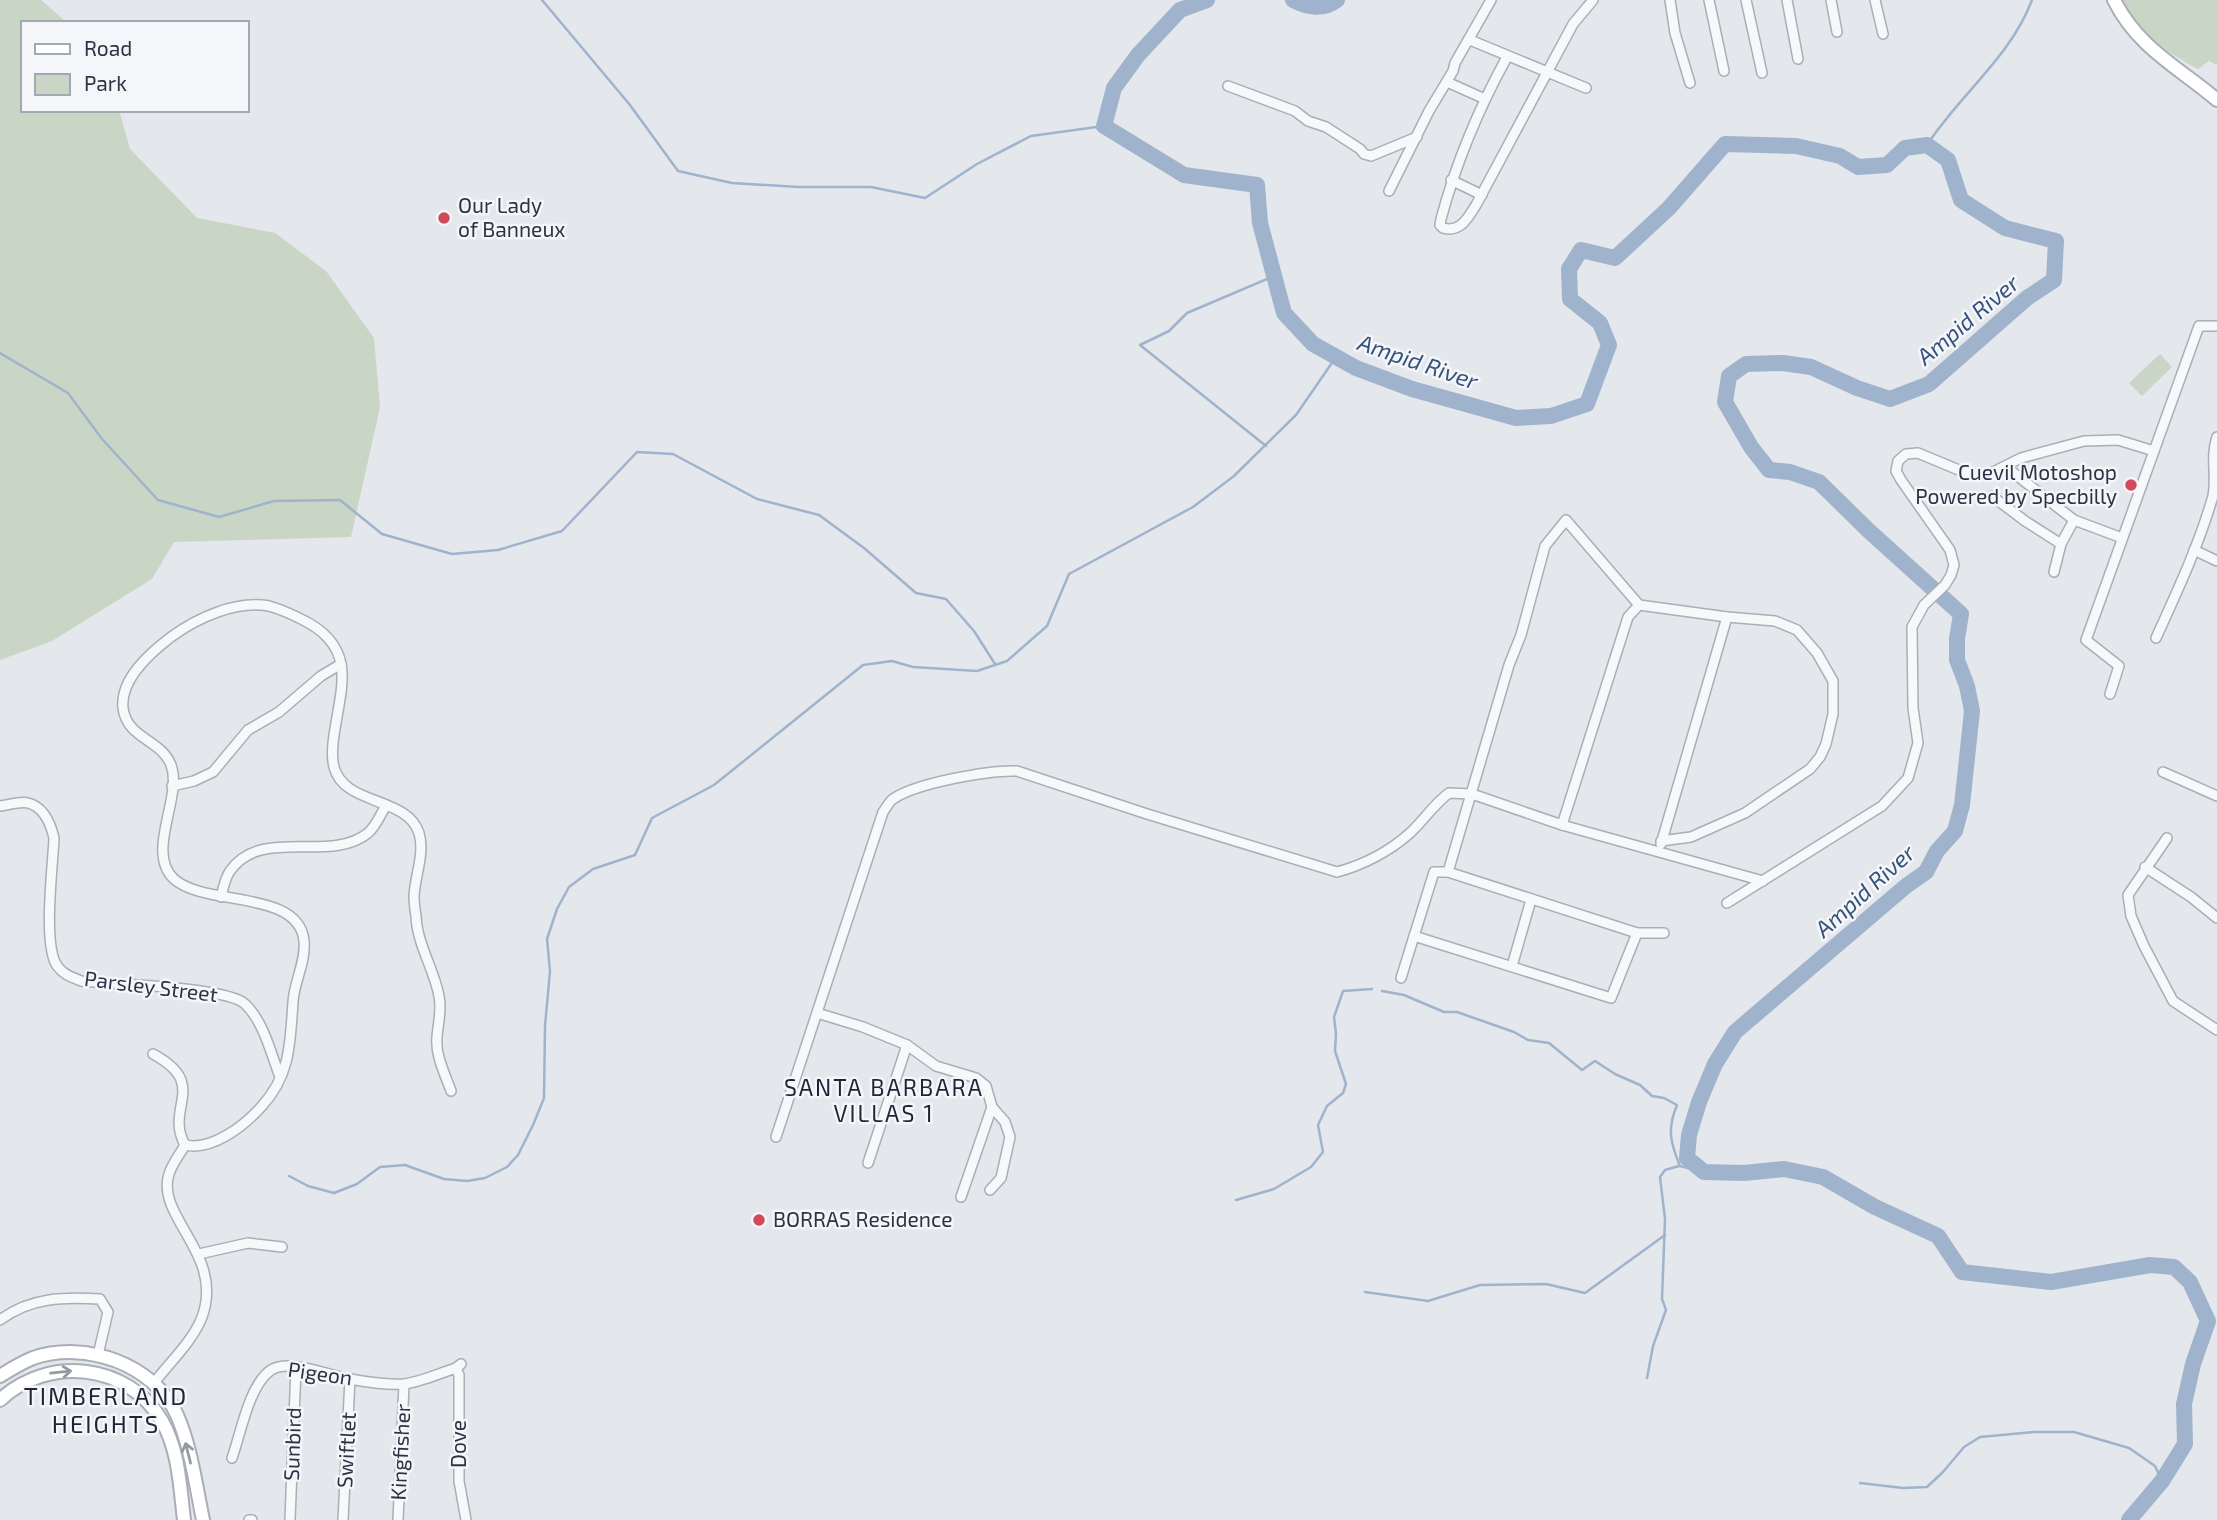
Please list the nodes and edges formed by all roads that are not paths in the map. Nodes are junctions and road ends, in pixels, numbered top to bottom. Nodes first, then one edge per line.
1 (1491, 0) edge
2 (1592, 0) edge
3 (1670, 0) edge
4 (1709, 0) edge
5 (1746, 0) edge
6 (1787, 0) edge
7 (1831, 0) edge
8 (1875, 0) edge
9 (2114, 0) edge
10 (1837, 32) dead end
11 (1883, 34) dead end
12 (1470, 40) junction
13 (1507, 57) junction
14 (1798, 60) dead end
15 (1724, 71) dead end
16 (1546, 73) junction
17 (1762, 73) dead end
18 (1447, 82) junction
19 (1690, 83) dead end
20 (1228, 86) dead end
21 (1586, 89) dead end
22 (1485, 99) junction
23 (2217, 100) edge
24 (1417, 137) junction
25 (1451, 180) junction
26 (1389, 191) dead end
27 (1482, 195) junction
28 (2217, 326) edge
29 (2217, 437) edge
30 (2154, 450) junction
31 (2006, 467) junction
32 (1993, 496) dead end
33 (2215, 496) edge
34 (2074, 520) junction
35 (2122, 538) junction
36 (2062, 544) junction
37 (2194, 550) junction
38 (2217, 561) edge
39 (2053, 572) dead end
40 (1639, 605) junction
41 (1727, 617) junction
42 (2155, 638) dead end
43 (341, 664) junction
44 (2110, 694) dead end
45 (2163, 772) dead end
46 (172, 786) junction
47 (1472, 794) junction
48 (2217, 796) edge
49 (386, 805) junction
50 (0, 806) edge
51 (1562, 825) junction
52 (2167, 838) dead end
53 (1661, 841) junction
54 (1659, 852) junction
55 (2145, 867) junction
56 (1448, 872) junction
57 (1763, 881) junction
58 (220, 897) junction
59 (1531, 900) junction
60 (1727, 903) dead end
61 (2217, 918) edge
62 (1637, 933) junction
63 (1664, 933) dead end
64 (1414, 936) junction
65 (1512, 966) junction
66 (1401, 978) dead end
67 (817, 1013) junction
68 (2217, 1030) edge
69 (907, 1045) junction
70 (152, 1054) dead end
71 (281, 1077) junction
72 (451, 1091) dead end
73 (992, 1107) junction
74 (776, 1137) dead end
75 (185, 1145) junction
76 (868, 1163) dead end
77 (990, 1190) dead end
78 (961, 1197) dead end
79 (282, 1247) dead end
80 (199, 1254) junction
81 (0, 1320) edge
82 (98, 1355) junction
83 (459, 1366) joint
84 (296, 1367) junction
85 (0, 1376) edge
86 (351, 1379) junction
87 (154, 1383) junction
88 (404, 1384) junction
89 (0, 1400) edge
90 (232, 1458) dead end
91 (184, 1520) edge
92 (203, 1520) edge
93 (290, 1520) edge
94 (343, 1520) edge
95 (398, 1520) edge
96 (466, 1520) edge

1 - 12 street
2 - 16 street
3 - 19 street
4 - 15 street
5 - 17 street
6 - 14 street
7 - 10 street
8 - 11 street
9 - 23 street
12 - 13 street
12 - 18 street
13 - 16 street
13 - 22 street
16 - 21 street
16 - 27 street
18 - 22 street
18 - 24 street
20 - 24 street
22 - 25 street
24 - 26 street
25 - 27 street
25 - 27 street
28 - 30 street
29 - 33 street
30 - 31 street
30 - 35 street
31 - 34 street
31 - 57 street
32 - 36 street
33 - 37 street
34 - 35 street
34 - 36 street
35 - 44 street
36 - 39 street
37 - 38 street
37 - 42 street
40 - 41 street
40 - 47 street
40 - 51 street
41 - 53 street
41 - 53 street
43 - 46 street
43 - 46 street
43 - 49 street
45 - 48 street
46 - 58 street
47 - 51 street
47 - 56 street
47 - 67 street
49 - 58 street
49 - 72 street
50 - 71 street, Parsley Street
51 - 54 street
52 - 55 street
53 - 54 street
54 - 57 street
55 - 61 street
55 - 68 street
56 - 59 street
56 - 64 street
57 - 60 street
58 - 71 street
59 - 62 street
59 - 65 street
62 - 63 street
62 - 65 street
64 - 65 street
64 - 66 street
67 - 69 street
67 - 74 street
69 - 73 street
69 - 76 street
70 - 75 street
71 - 75 street
73 - 77 street
73 - 78 street
75 - 80 street
79 - 80 street
80 - 87 street
81 - 82 street
82 - 85 street
82 - 87 street
83 - 88 street, Pigeon
83 - 96 street, Dove
84 - 86 street, Pigeon
84 - 90 street, Pigeon
84 - 93 street, Sunbird
86 - 88 street, Pigeon
86 - 94 street, Swiftlet
92 -> 87 street
88 - 95 street, Kingfisher
89 -> 91 street

